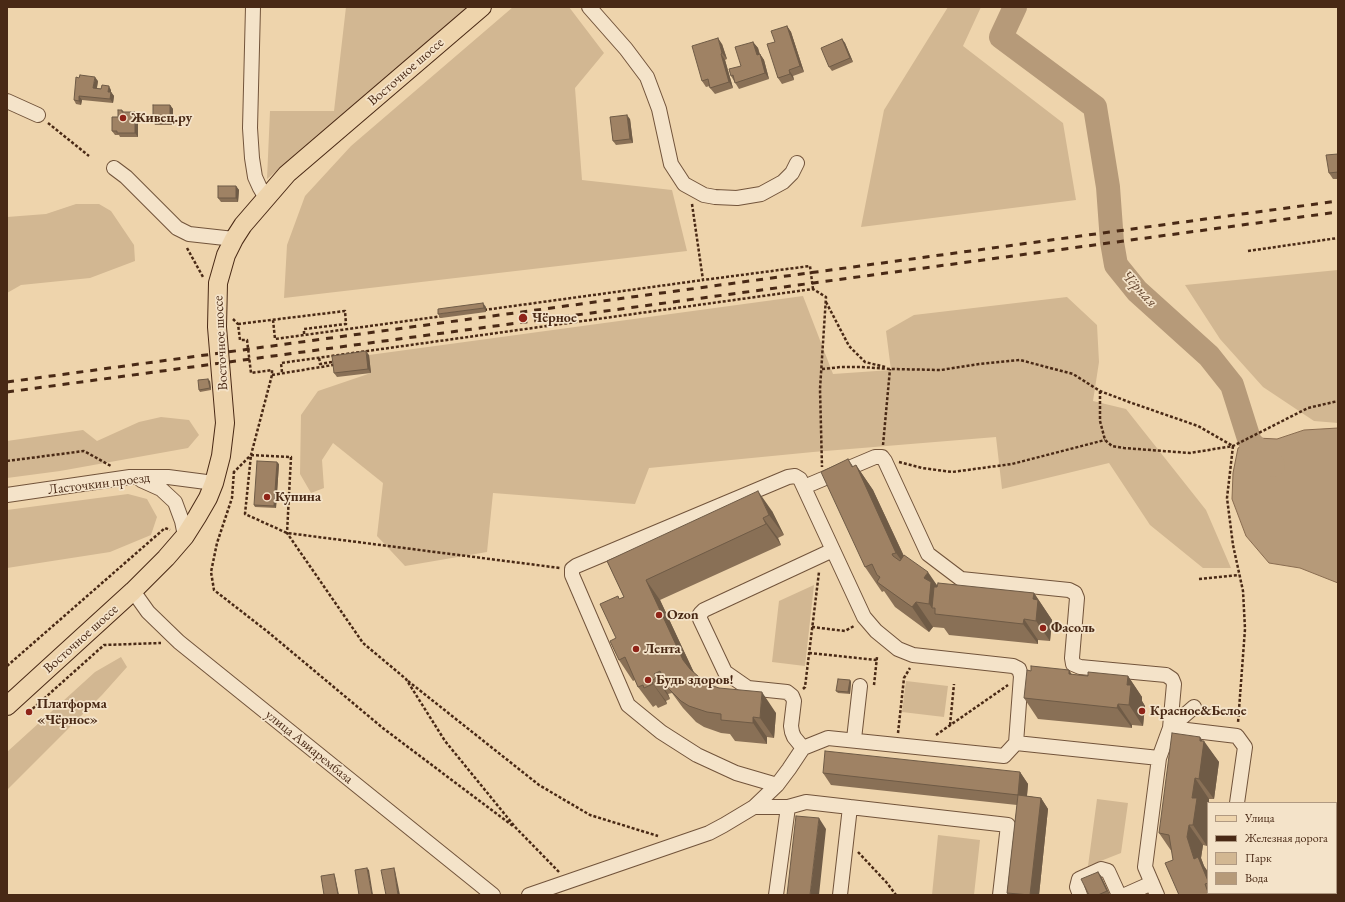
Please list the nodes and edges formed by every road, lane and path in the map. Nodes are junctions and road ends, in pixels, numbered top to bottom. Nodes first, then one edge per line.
1 (253, 7) edge
2 (482, 7) edge
3 (589, 7) edge
4 (7, 101) edge
5 (38, 115) joint
6 (88, 156) dead end
7 (797, 164) dead end
8 (114, 168) dead end
9 (690, 187) junction
10 (266, 198) junction
11 (176, 228) junction
12 (1338, 238) edge
13 (234, 240) junction
14 (1248, 251) dead end
15 (703, 280) junction
16 (813, 289) junction
17 (826, 302) junction
18 (223, 308) junction
19 (484, 310) edge
20 (445, 316) edge
21 (273, 320) junction
22 (238, 324) junction
23 (304, 336) junction
24 (319, 358) junction
25 (822, 369) junction
26 (891, 369) junction
27 (282, 372) junction
28 (272, 375) junction
29 (1100, 391) junction
30 (1338, 401) edge
31 (1105, 440) junction
32 (1233, 446) junction
33 (251, 455) junction
34 (882, 457) junction
35 (7, 461) edge
36 (234, 471) junction
37 (130, 477) junction
38 (823, 479) junction
39 (214, 482) junction
40 (804, 487) junction
41 (7, 495) edge
42 (287, 533) junction
43 (185, 536) junction
44 (833, 550) junction
45 (572, 569) junction
46 (819, 572) dead end
47 (1240, 575) junction
48 (1198, 579) dead end
49 (133, 591) junction
50 (864, 617) junction
51 (812, 627) junction
52 (179, 642) junction
53 (809, 652) junction
54 (917, 656) junction
55 (877, 660) dead end
56 (7, 666) edge
57 (1021, 676) junction
58 (406, 680) junction
59 (954, 684) dead end
60 (860, 686) dead end
61 (792, 696) junction
62 (7, 706) edge
63 (1194, 707) dead end
64 (29, 712) dead end
65 (950, 726) junction
66 (1170, 728) junction
67 (1237, 736) junction
68 (897, 737) dead end
69 (934, 737) dead end
70 (854, 739) junction
71 (1016, 743) junction
72 (803, 748) junction
73 (1159, 758) junction
74 (777, 785) junction
75 (1238, 802) edge
76 (754, 807) junction
77 (788, 807) junction
78 (850, 807) junction
79 (516, 828) junction
80 (846, 841) junction
81 (680, 843) junction
82 (568, 881) junction
83 (1154, 889) edge
84 (493, 895) edge
85 (529, 895) edge
86 (776, 895) edge
87 (840, 895) edge
88 (896, 895) edge
89 (1000, 895) edge
90 (1080, 895) edge
91 (1119, 895) edge
92 (1125, 895) edge

1 - 10 street
2 - 10 main road, Восточное шоссе
3 - 9 street
4 - 5 street
5 - 6 path
7 - 9 street
8 - 11 street
9 - 15 path
10 - 13 main road, Восточное шоссе
11 - 13 street
11 - 18 path
12 - 14 path
13 - 18 main road, Восточное шоссе
15 - 16 path
15 - 19 path
16 - 17 path
16 - 24 path
17 - 25 path
17 - 26 path
18 - 22 path
18 - 39 main road, Восточное шоссе
20 - 23 path
21 - 22 path
21 - 23 path
21 - 23 path
22 - 28 path
24 - 27 path
24 - 27 path
25 - 26 path
25 - 38 path
26 - 29 path
26 - 34 path
27 - 28 path
28 - 33 path
29 - 31 path
29 - 32 path
30 - 32 path
31 - 32 path
31 - 34 path
32 - 47 path
33 - 36 path
33 - 42 path
33 - 42 path
34 - 38 street
34 - 66 street
35 - 37 path
36 - 39 path
36 - 79 path
37 - 39 street, Ласточкин проезд
37 - 41 street, Ласточкин проезд
37 - 43 street
38 - 40 street
39 - 43 main road, Восточное шоссе
40 - 44 street
40 - 45 street
42 - 45 path
42 - 58 path
43 - 49 main road, Восточное шоссе
43 - 56 path
44 - 50 street
44 - 61 street
45 - 74 street
46 - 51 path
47 - 48 path
47 - 67 path
49 - 52 street, улица Авиарембаза
49 - 62 main road, Восточное шоссе
50 - 51 path
50 - 54 street
51 - 53 path
52 - 64 path
52 - 84 street, улица Авиарембаза
53 - 55 path
53 - 61 path
54 - 57 street
54 - 68 path
57 - 65 path
57 - 71 street
58 - 79 path
58 - 81 path
59 - 65 path
60 - 70 street
61 - 72 street
63 - 66 street
65 - 69 path
66 - 67 street
66 - 73 street
67 - 75 street
70 - 71 street
70 - 72 street
71 - 73 street
72 - 74 street
73 - 83 street
74 - 76 street
76 - 77 street
76 - 81 street
77 - 78 street
77 - 86 street
78 - 80 street
78 - 89 street
79 - 82 path
80 - 87 street
80 - 88 path
81 - 82 street
82 - 85 street
83 - 92 street
90 - 91 street

